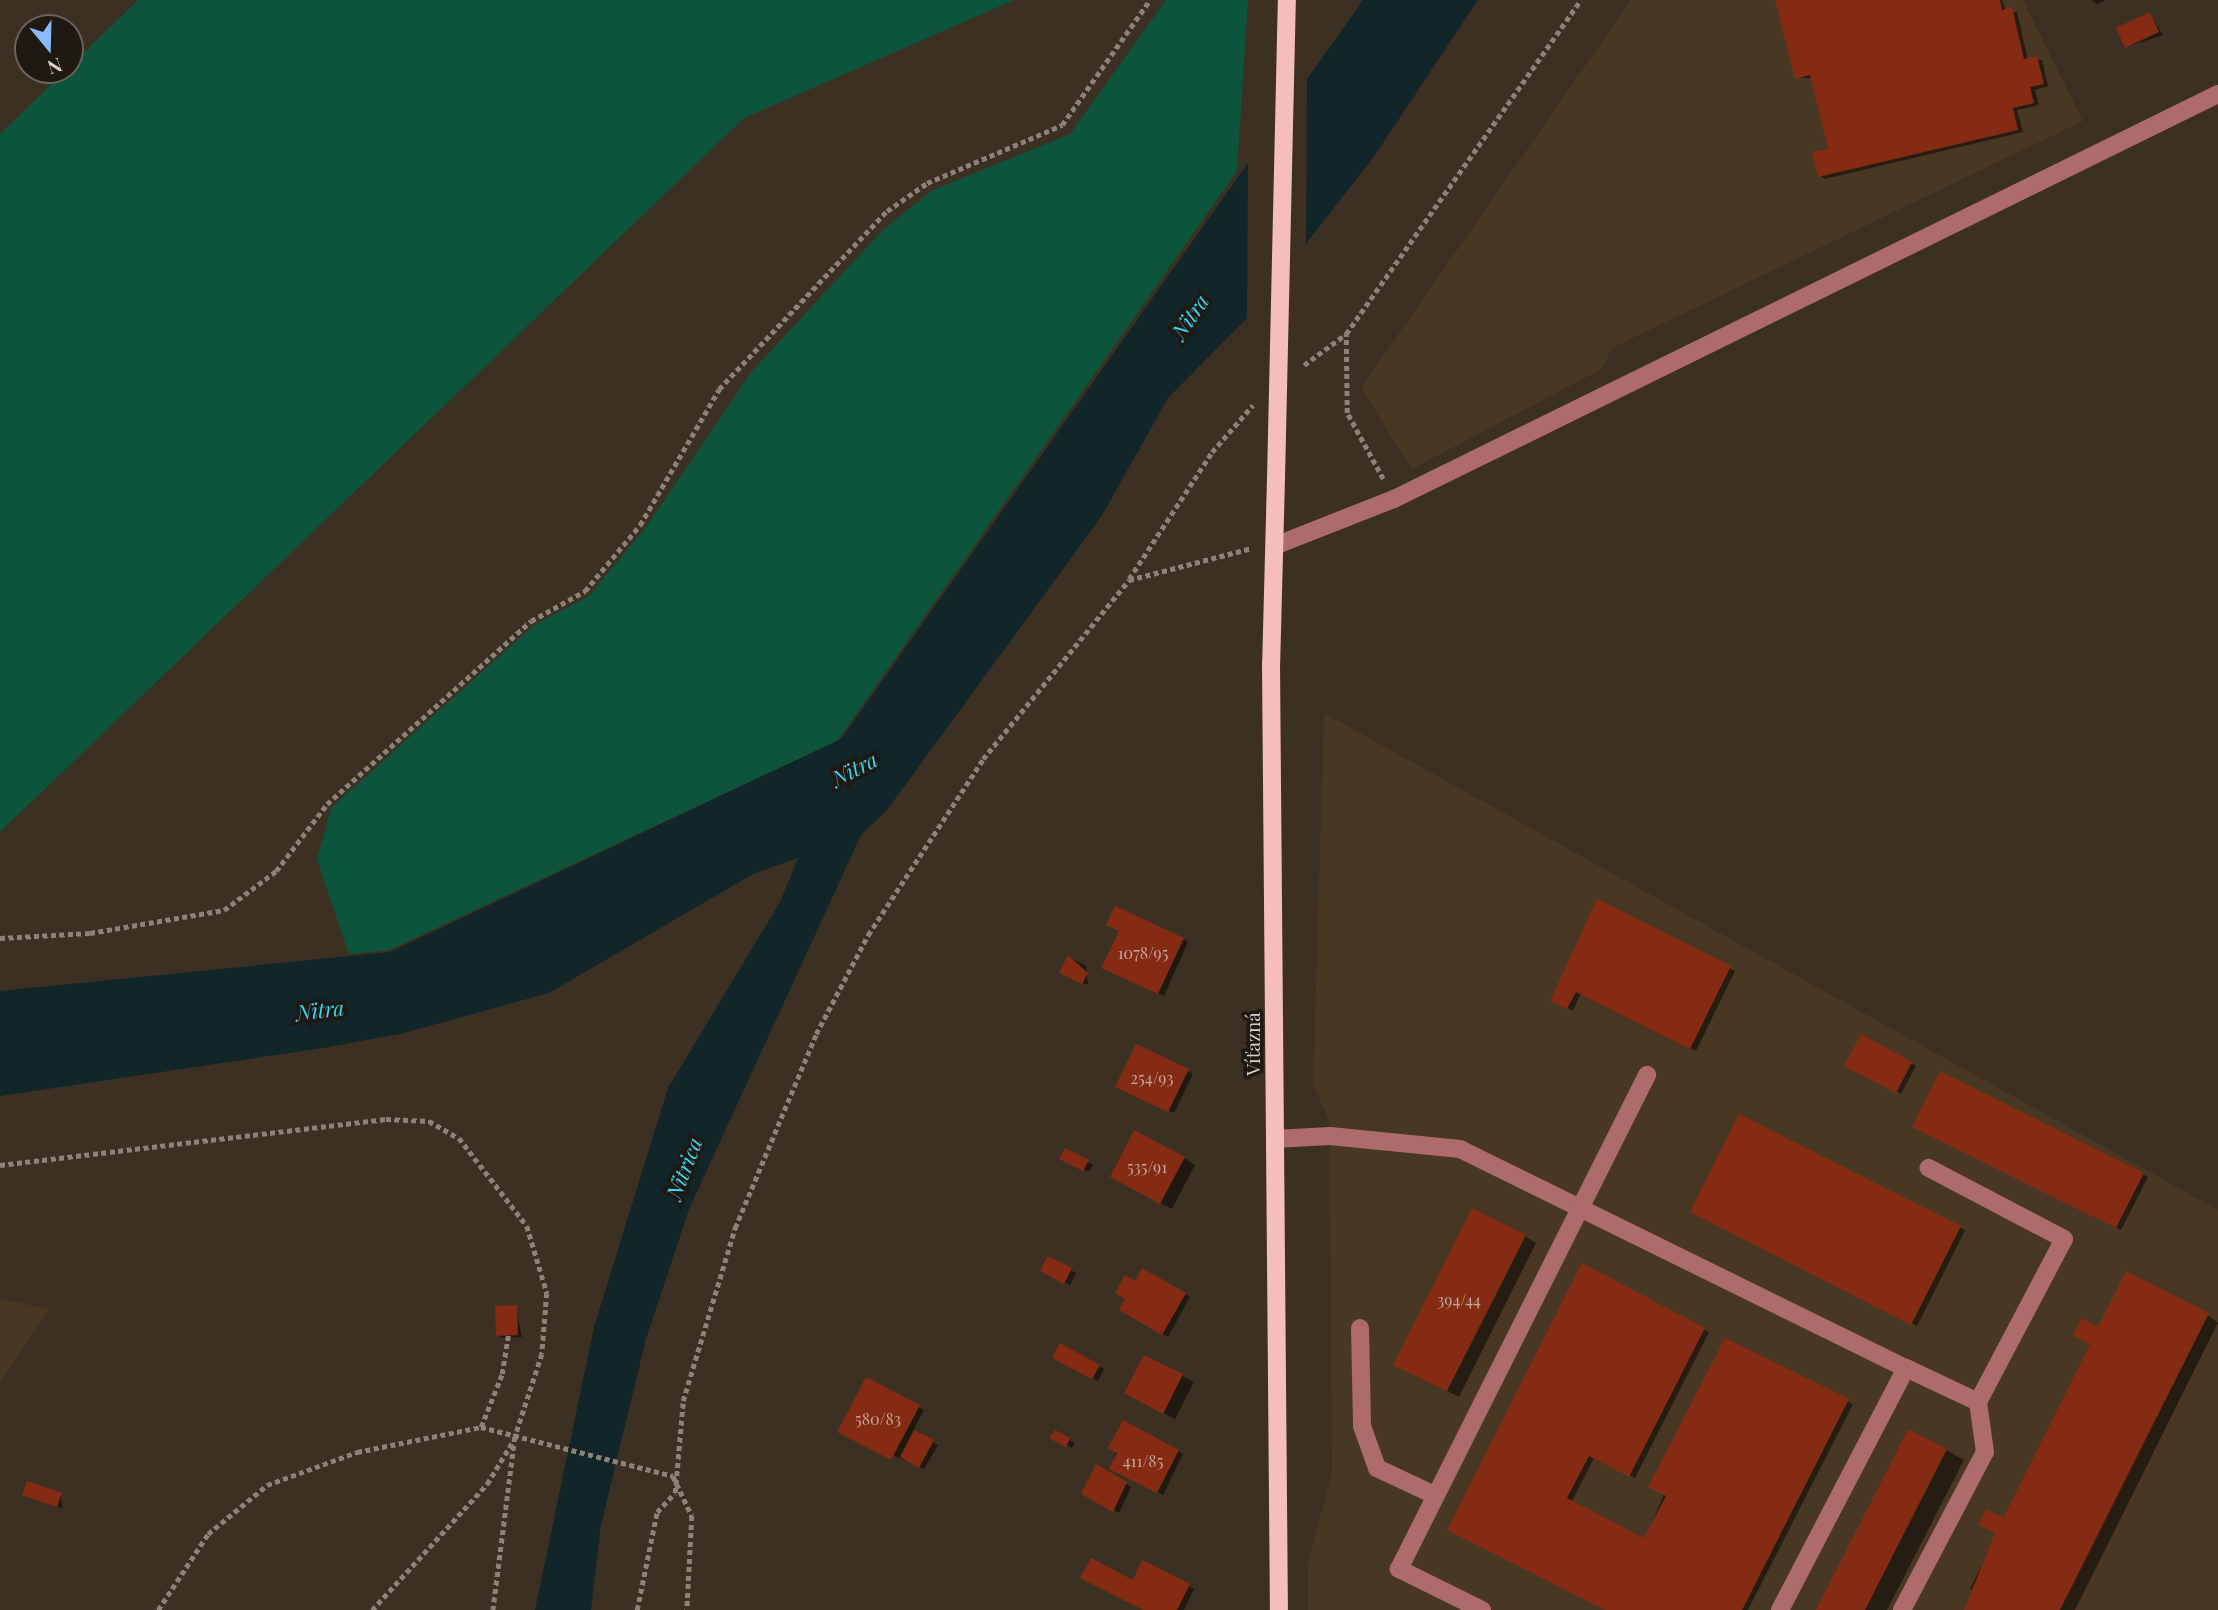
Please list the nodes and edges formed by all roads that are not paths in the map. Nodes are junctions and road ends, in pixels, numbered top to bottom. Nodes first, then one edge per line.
1 (1287, 0) edge
2 (2218, 94) edge
3 (1277, 544) junction
4 (1647, 1075) dead end
5 (1275, 1139) junction
6 (1929, 1167) dead end
7 (1580, 1206) junction
8 (1360, 1328) dead end
9 (1906, 1368) junction
10 (1978, 1402) junction
11 (1434, 1495) junction
12 (1279, 1610) edge
13 (1482, 1610) edge
14 (1780, 1610) edge
15 (1902, 1610) edge

1 - 3 main road, Víťazná, bridge
2 - 3 lane
3 - 5 main road, Víťazná
4 - 7 lane
5 - 7 lane
5 - 12 main road, Víťazná
6 - 10 lane
7 - 9 lane
7 - 11 lane
8 - 11 lane
9 - 10 lane
9 - 14 lane
10 - 15 lane
11 - 13 lane

